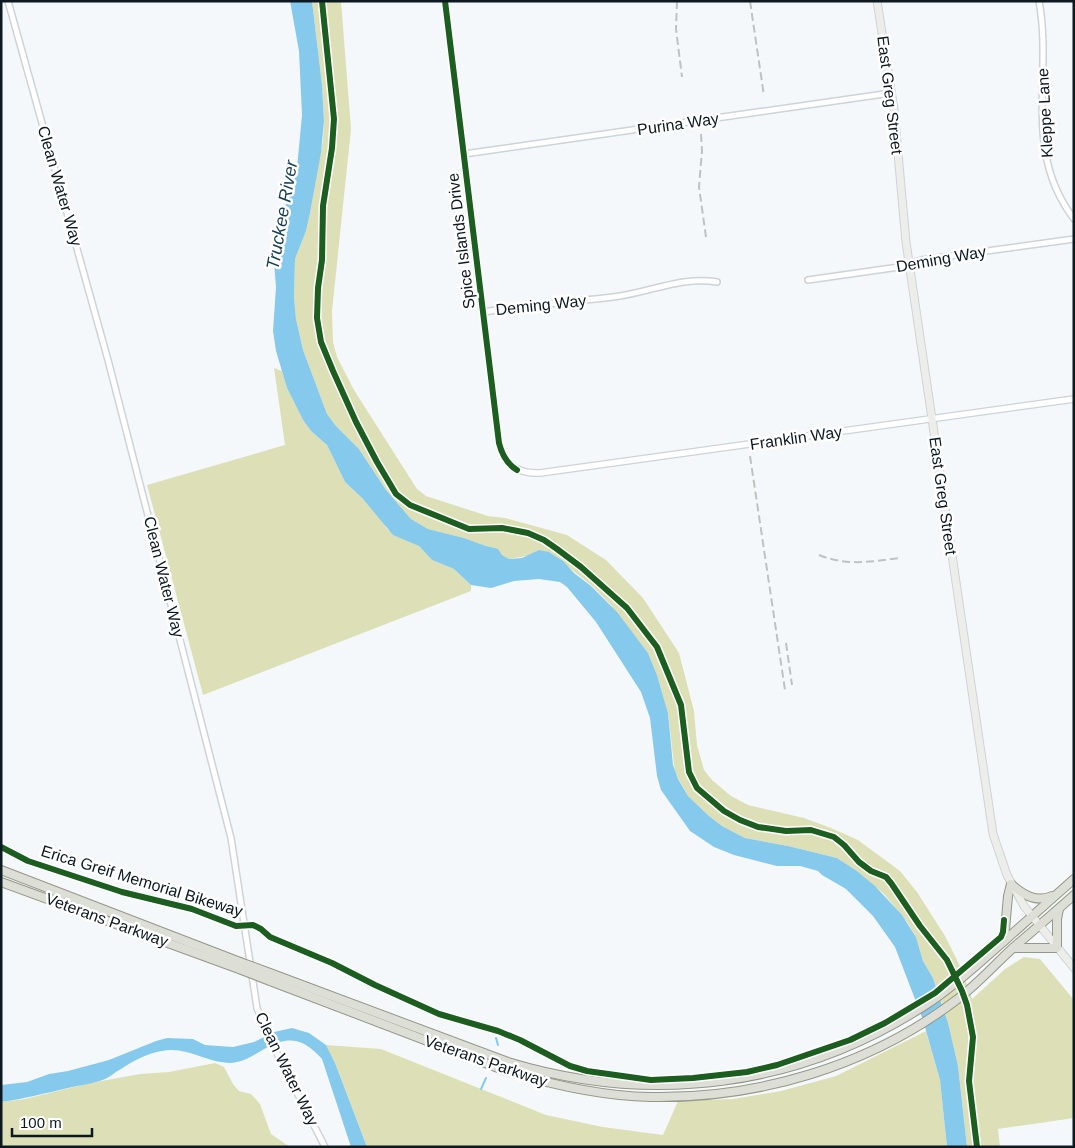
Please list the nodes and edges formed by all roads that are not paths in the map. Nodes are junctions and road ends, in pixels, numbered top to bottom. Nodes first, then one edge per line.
1 (8, 1) edge
2 (446, 1) edge
3 (877, 1) edge
4 (1039, 1) edge
5 (891, 93) junction
6 (464, 154) junction
7 (1074, 219) edge
8 (1074, 239) edge
9 (909, 264) junction
10 (808, 280) dead end
11 (718, 282) dead end
12 (483, 312) junction
13 (1074, 399) edge
14 (932, 418) junction
15 (517, 470) joint
16 (1, 870) edge
17 (1074, 879) edge
18 (1, 882) edge
19 (1012, 884) junction
20 (1056, 894) junction
21 (1074, 895) edge
22 (1059, 909) junction
23 (1032, 917) junction
24 (1039, 925) junction
25 (1004, 941) junction
26 (1013, 948) junction
27 (1057, 948) junction
28 (239, 965) junction
29 (1074, 968) edge
30 (270, 977) junction
31 (325, 1147) edge

1 - 31 street, Clean Water Way
2 - 6 street, Spice Islands Drive
3 - 5 main road, East Greg Street
4 - 7 street, Kleppe Lane
5 - 6 street, Purina Way
5 - 9 main road, East Greg Street
6 - 12 street, Spice Islands Drive
8 - 9 street, Deming Way
9 - 10 street, Deming Way
9 - 14 main road, East Greg Street
11 - 12 street, Deming Way
12 - 15 street, Spice Islands Drive
13 - 14 street, Franklin Way
14 - 15 street, Franklin Way
14 - 19 main road, East Greg Street
16 - 28 main road, Veterans Parkway
17 - 20 main road, Veterans Parkway
18 - 28 main road, Veterans Parkway
19 - 20 main road
19 - 23 main road, East Greg Street
19 - 25 main road
20 - 23 main road, Veterans Parkway
21 - 22 main road, Veterans Parkway
22 - 24 main road, Veterans Parkway
22 - 27 main road
23 - 24 main road, East Greg Street
23 - 25 main road, Veterans Parkway
24 - 26 main road, Veterans Parkway
24 - 27 main road, East Greg Street
25 - 30 main road, Veterans Parkway
26 - 27 main road
26 - 30 main road, Veterans Parkway
27 - 29 main road, East Greg Street
28 - 30 main road, Veterans Parkway, bridge

